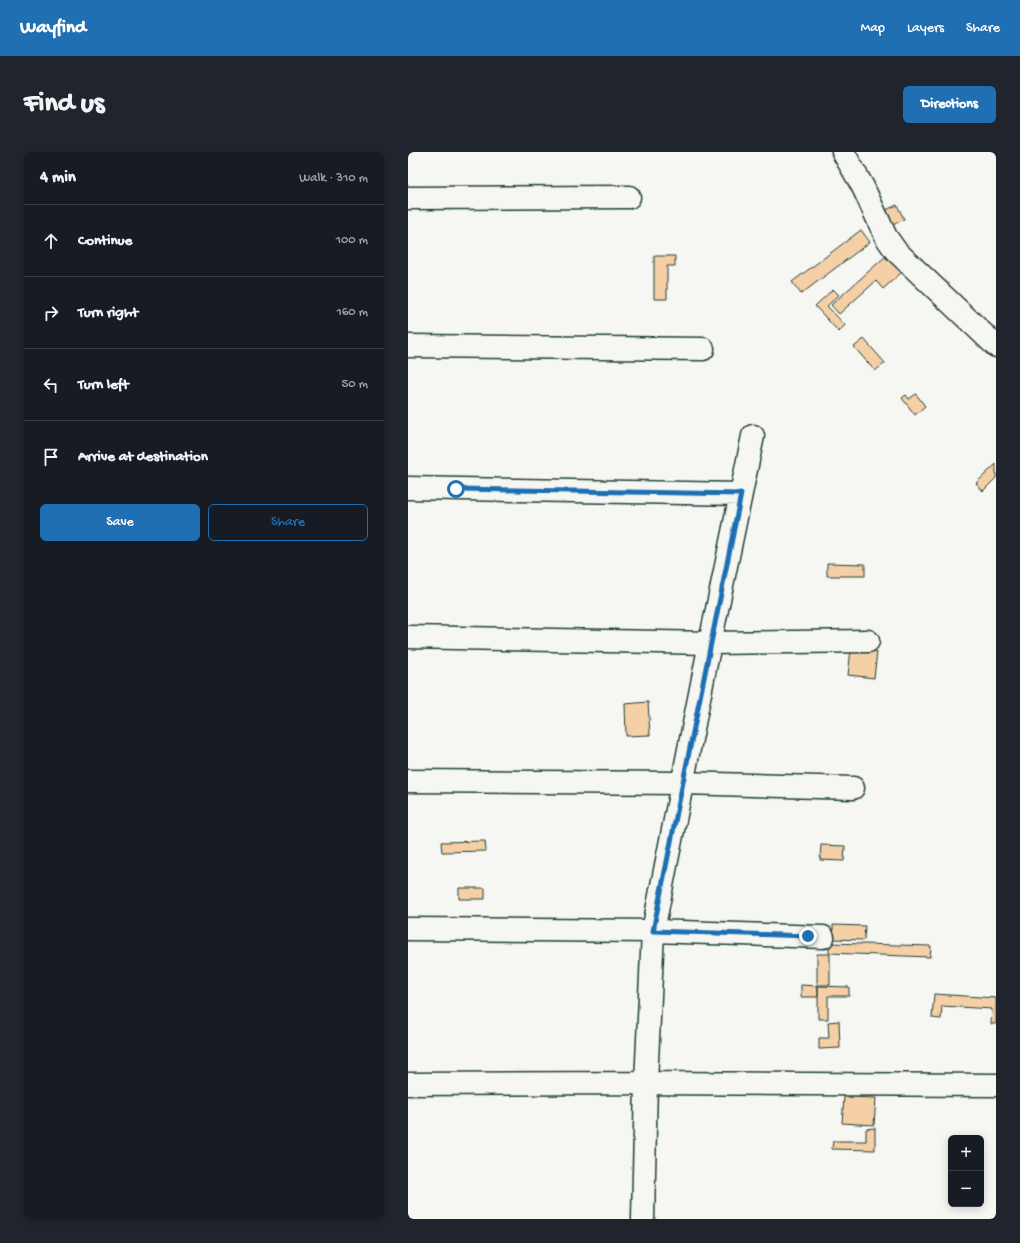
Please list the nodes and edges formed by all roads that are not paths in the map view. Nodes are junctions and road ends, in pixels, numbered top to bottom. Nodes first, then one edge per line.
1 (843, 152) edge
2 (629, 197) dead end
3 (408, 198) edge
4 (408, 346) edge
5 (996, 346) edge
6 (703, 349) dead end
7 (753, 436) dead end
8 (408, 488) edge
9 (741, 494) junction
10 (408, 637) edge
11 (868, 641) dead end
12 (710, 643) junction
13 (408, 781) edge
14 (683, 783) junction
15 (853, 788) dead end
16 (408, 929) edge
17 (653, 931) junction
18 (823, 937) dead end
19 (646, 1083) junction
20 (408, 1084) edge
21 (996, 1085) edge
22 (643, 1219) edge

1 - 5 street
2 - 3 street
4 - 6 street
7 - 9 street
8 - 9 street
9 - 12 street
10 - 12 street
11 - 12 street
12 - 14 street
13 - 14 street
14 - 15 street
14 - 17 street
16 - 17 street
17 - 18 street
17 - 19 street
19 - 20 street
19 - 21 street
19 - 22 street

